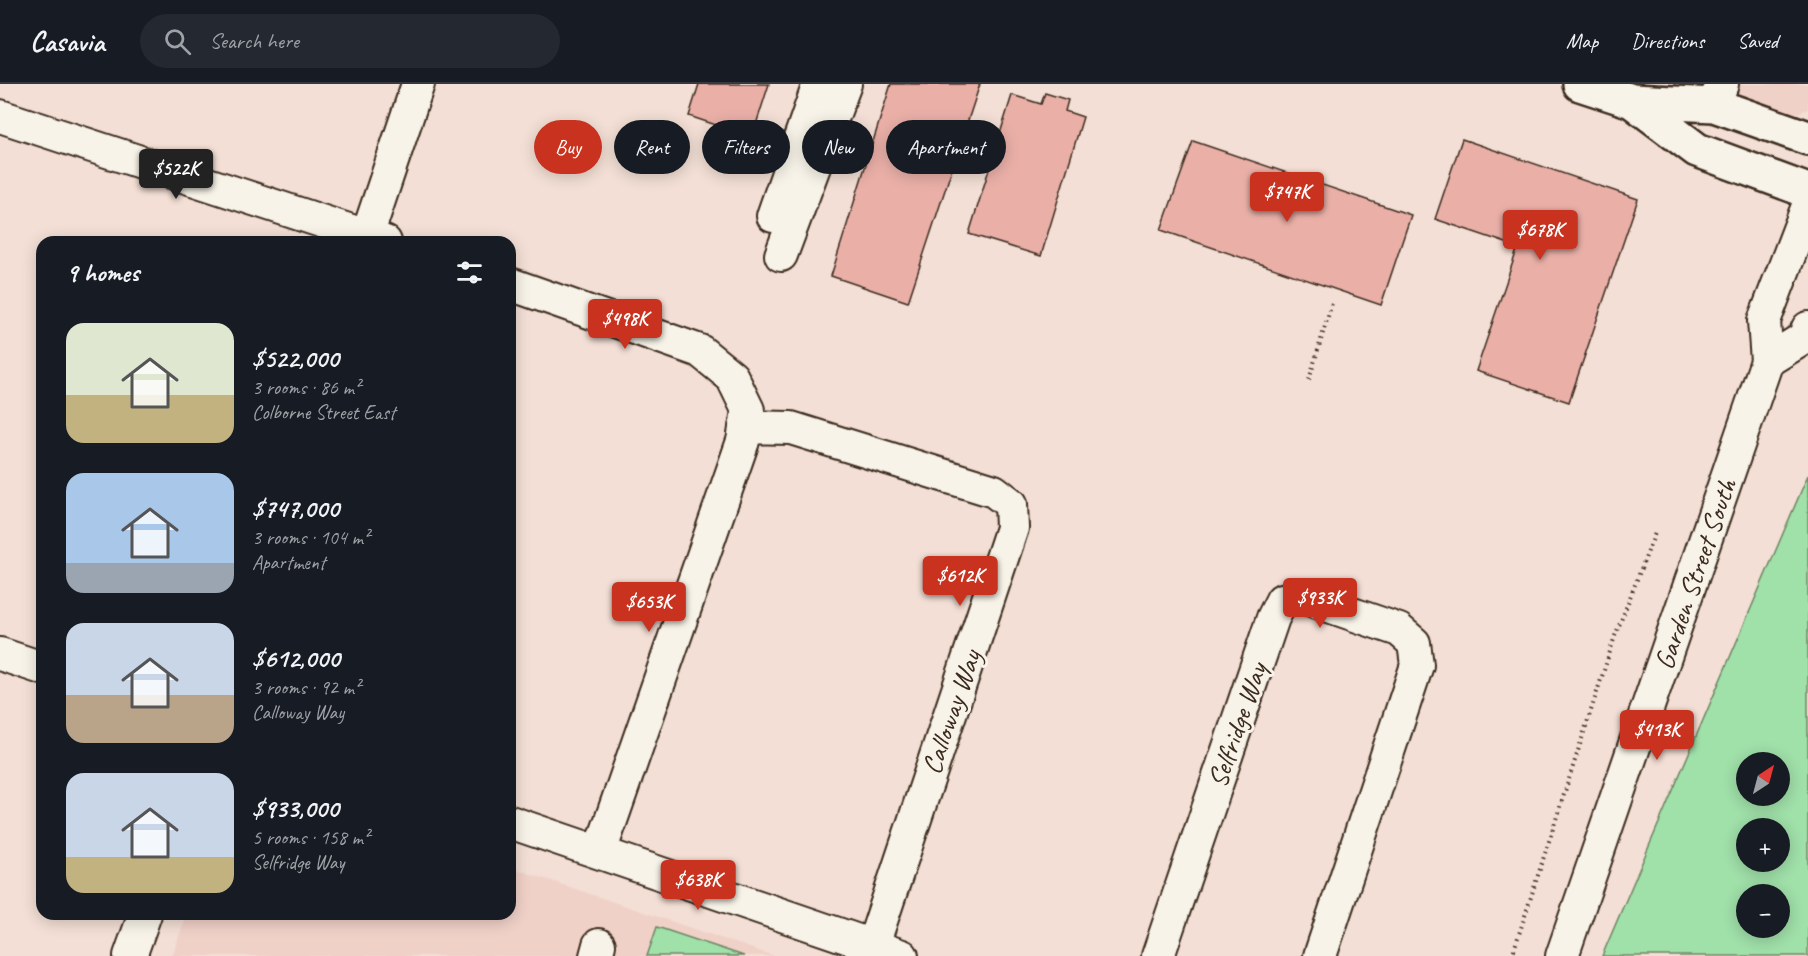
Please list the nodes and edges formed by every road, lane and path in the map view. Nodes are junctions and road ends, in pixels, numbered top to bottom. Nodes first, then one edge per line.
1 (418, 84) edge
2 (819, 84) edge
3 (845, 84) edge
4 (1580, 84) edge
5 (1718, 95) edge
6 (1632, 101) junction
7 (0, 116) edge
8 (1808, 138) edge
9 (1808, 191) edge
10 (1808, 206) edge
11 (773, 216) dead end
12 (360, 236) edge
13 (373, 236) edge
14 (781, 255) dead end
15 (516, 286) edge
16 (1332, 303) dead end
17 (1808, 328) edge
18 (1767, 361) junction
19 (1309, 380) dead end
20 (745, 427) junction
21 (1655, 533) dead end
22 (0, 654) edge
23 (36, 666) edge
24 (516, 824) edge
25 (600, 852) junction
26 (143, 920) edge
27 (873, 945) junction
28 (130, 956) edge
29 (902, 956) edge
30 (1158, 956) edge
31 (1320, 956) edge
32 (1512, 956) edge
33 (1562, 956) edge

1 - 13 street
2 - 11 street
3 - 14 street
4 - 6 main road
5 - 6 main road
5 - 8 main road
6 - 9 main road
7 - 12 street
10 - 18 street, Garden Street South
15 - 20 street
16 - 19 path
17 - 18 street
18 - 33 street, Garden Street South
20 - 25 street
20 - 27 street, Calloway Way
21 - 32 path
22 - 23 street
24 - 25 street
25 - 27 street
26 - 28 street
27 - 29 street
30 - 31 street, Selfridge Way

